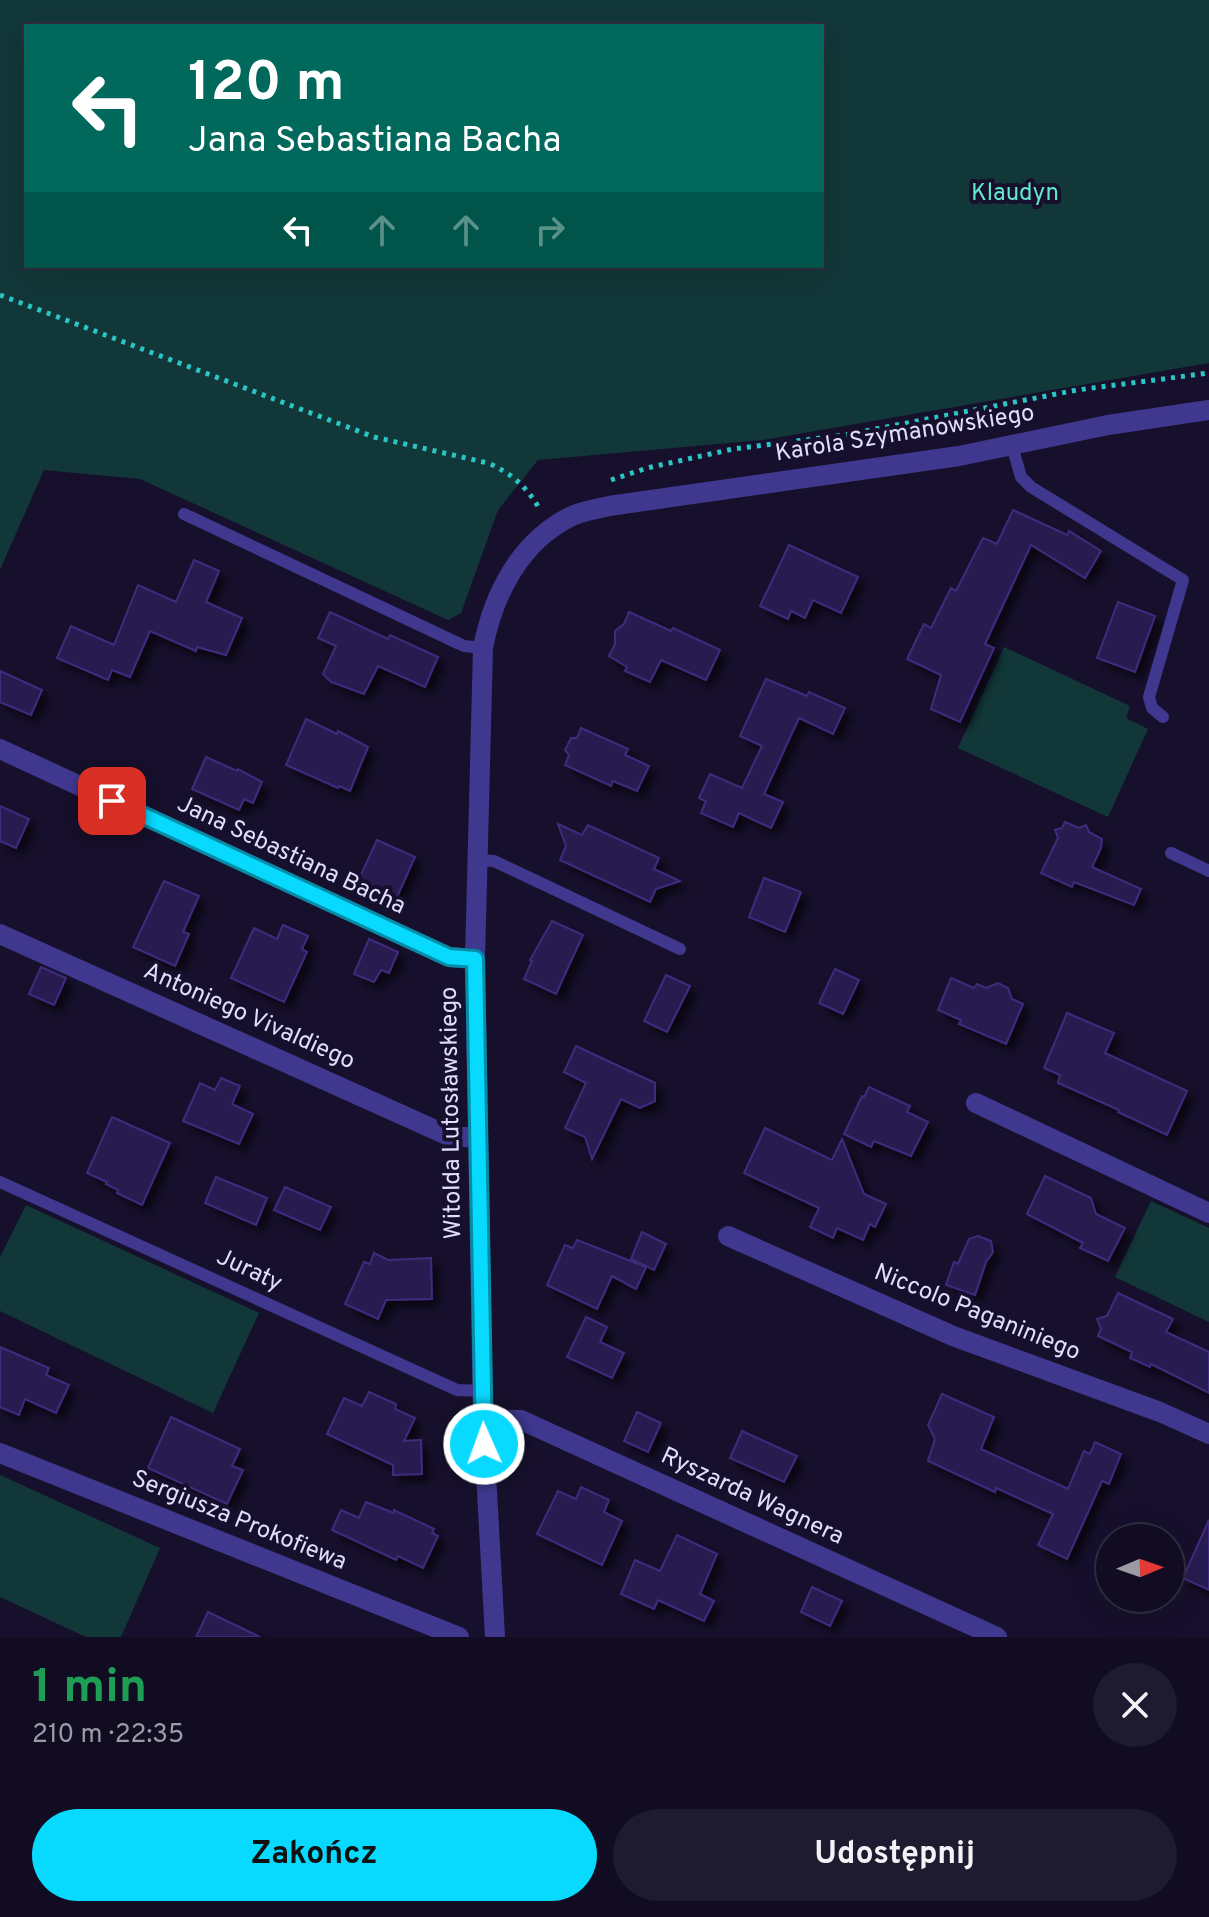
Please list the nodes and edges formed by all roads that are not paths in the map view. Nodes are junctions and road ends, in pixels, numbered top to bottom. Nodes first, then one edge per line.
1 (1209, 410) edge
2 (1012, 446) junction
3 (609, 506) joint
4 (184, 514) dead end
5 (483, 648) junction
6 (1163, 717) dead end
7 (0, 749) edge
8 (1171, 853) dead end
9 (476, 860) junction
10 (1209, 871) edge
11 (0, 934) edge
12 (680, 949) dead end
13 (475, 959) junction
14 (976, 1103) dead end
15 (478, 1137) junction
16 (0, 1182) edge
17 (1209, 1213) edge
18 (728, 1236) dead end
19 (482, 1391) junction
20 (483, 1419) junction
21 (1209, 1434) edge
22 (0, 1453) edge
23 (459, 1637) edge
24 (495, 1637) edge
25 (997, 1637) edge

1 - 2 street, Karola Szymanowskiego
2 - 3 street, Karola Szymanowskiego
2 - 6 lane
3 - 5 street, Witolda Lutosławskiego
4 - 5 lane
5 - 9 street, Witolda Lutosławskiego
7 - 13 street, Jana Sebastiana Bacha
8 - 10 lane
9 - 12 lane
9 - 13 street, Witolda Lutosławskiego
11 - 15 street, Antoniego Vivaldiego
13 - 15 street, Witolda Lutosławskiego
14 - 17 street
15 - 19 street, Witolda Lutosławskiego
16 - 19 lane, Juraty
18 - 21 street, Niccolo Paganiniego
19 - 20 street, Witolda Lutosławskiego
20 - 24 street, Witolda Lutosławskiego
20 - 25 street, Ryszarda Wagnera
22 - 23 street, Sergiusza Prokofiewa

